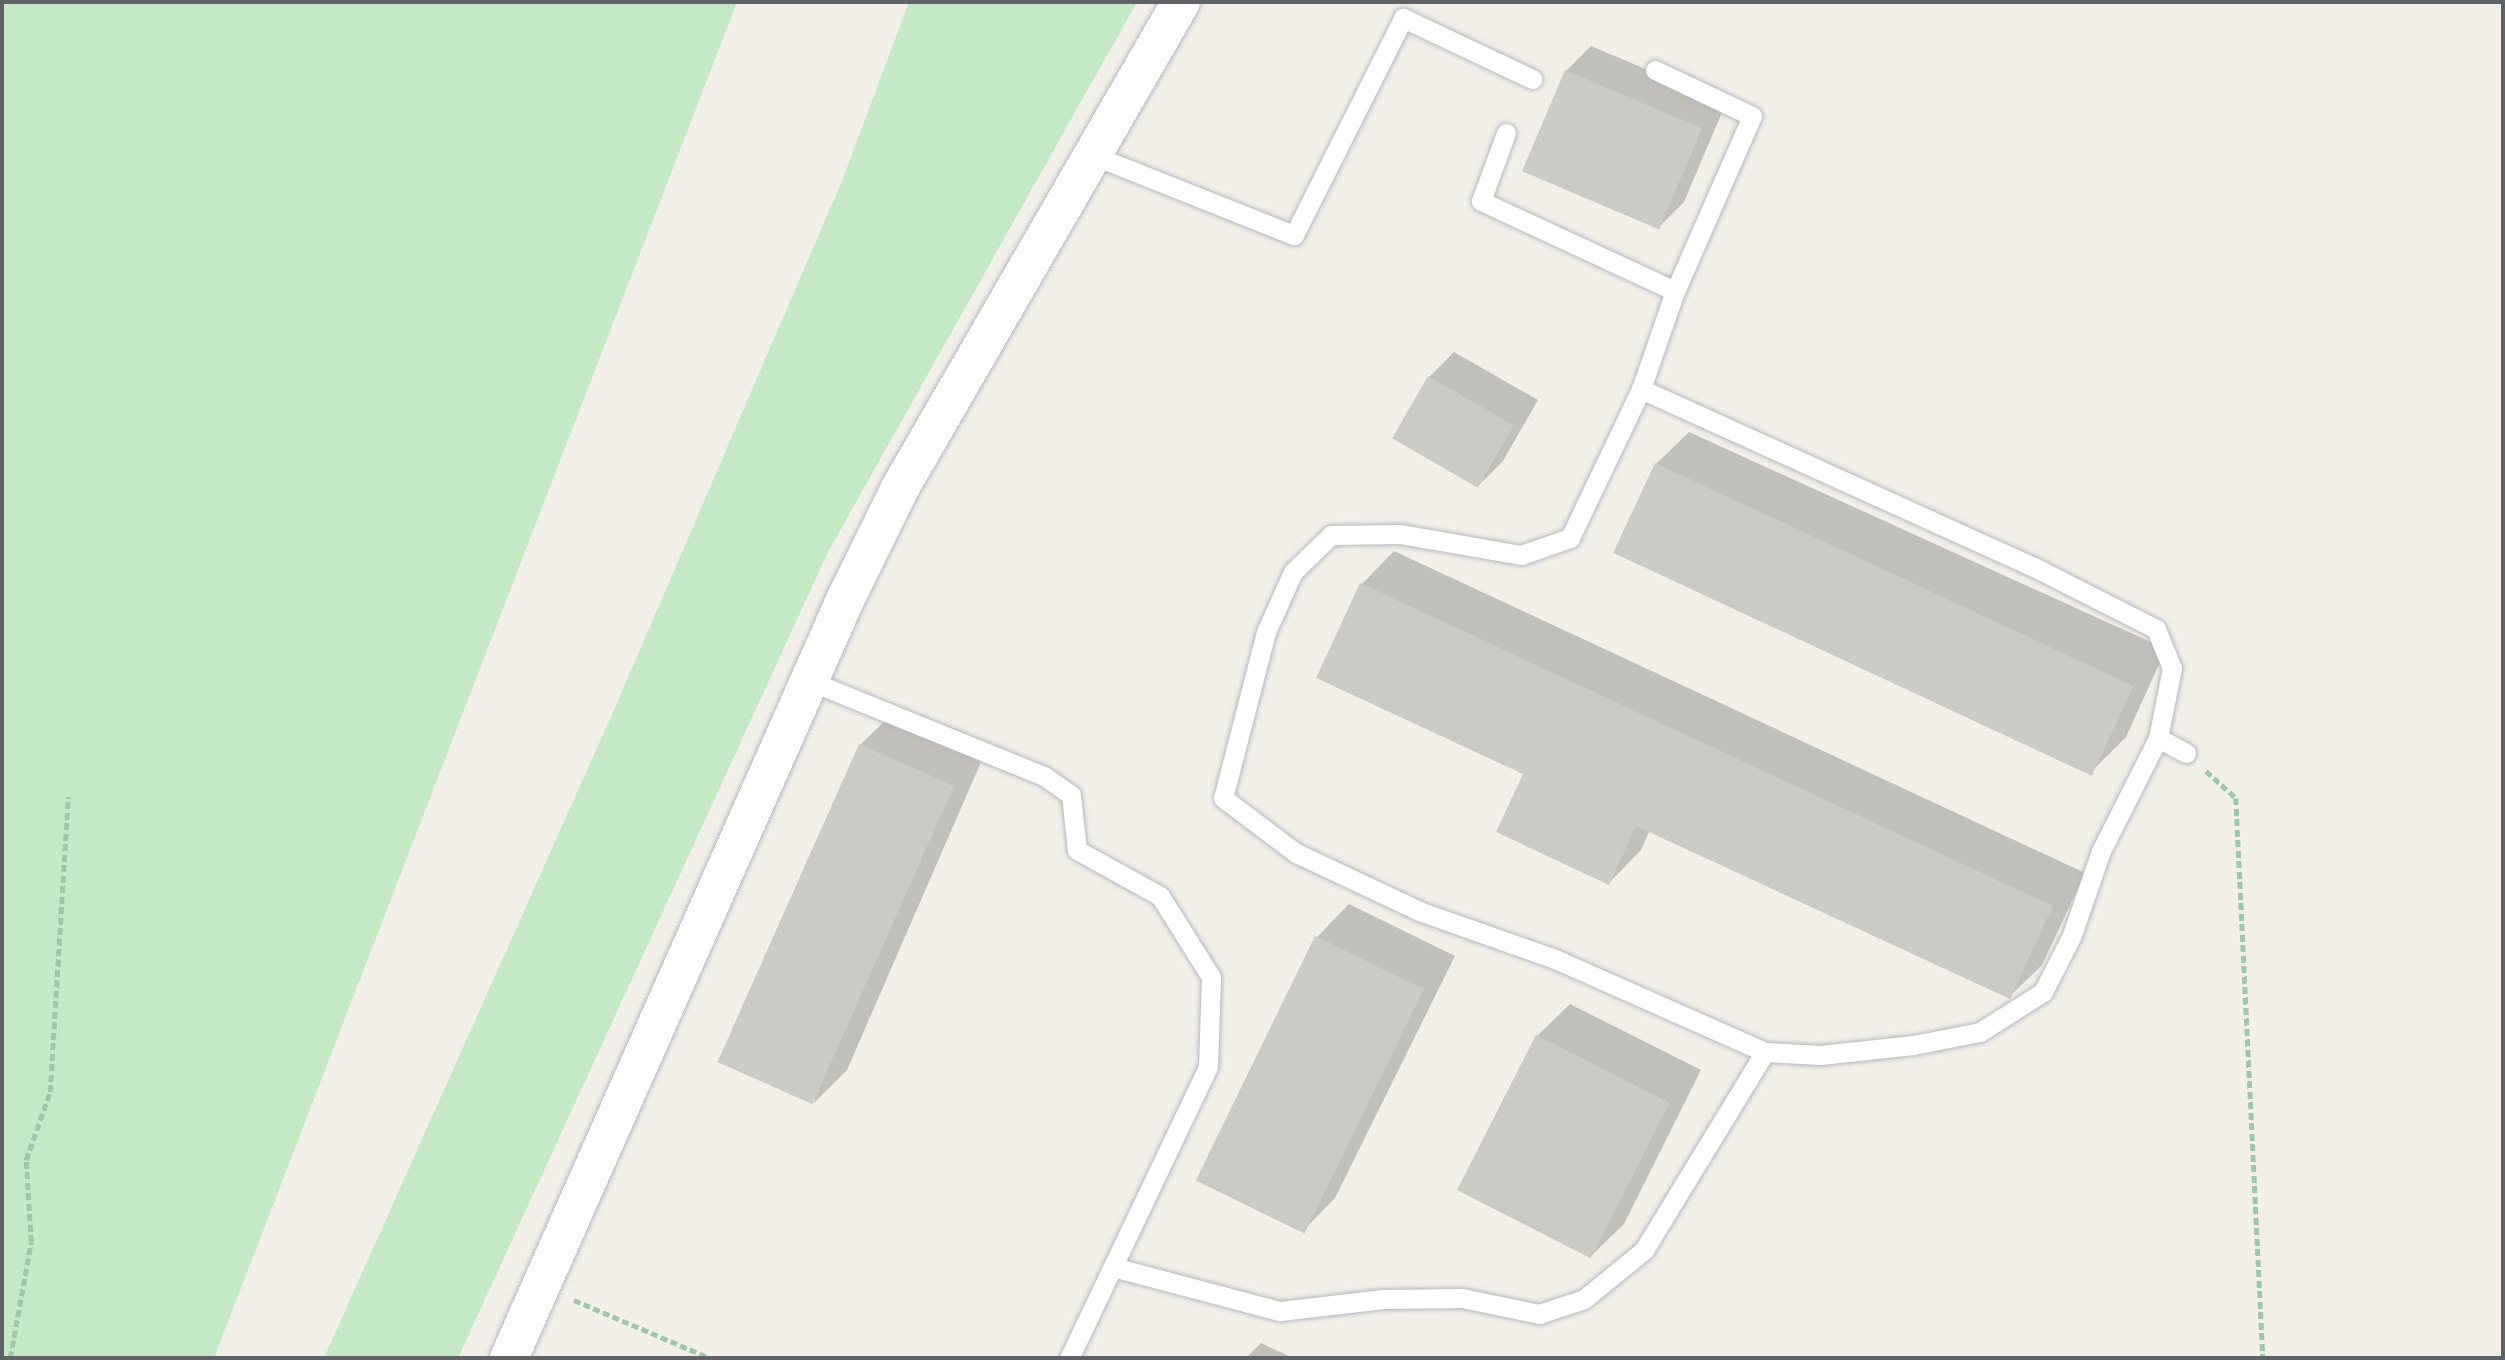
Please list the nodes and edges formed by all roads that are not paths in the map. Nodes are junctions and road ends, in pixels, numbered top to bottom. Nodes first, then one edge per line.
1 (1181, 2) edge
2 (1655, 70) dead end
3 (1532, 79) dead end
4 (1506, 134) dead end
5 (1095, 156) junction
6 (1675, 291) junction
7 (1641, 389) junction
8 (810, 681) junction
9 (2158, 738) junction
10 (2186, 753) road end
11 (1765, 1052) junction
12 (1113, 1267) junction
13 (509, 1358) edge
14 (1069, 1358) edge

1 - 5 street
2 - 6 lane
3 - 5 lane
4 - 6 lane
5 - 8 street
6 - 7 lane
7 - 9 lane
7 - 11 lane
8 - 12 lane
8 - 13 street
9 - 10 lane
9 - 11 lane
11 - 12 lane
12 - 14 lane

